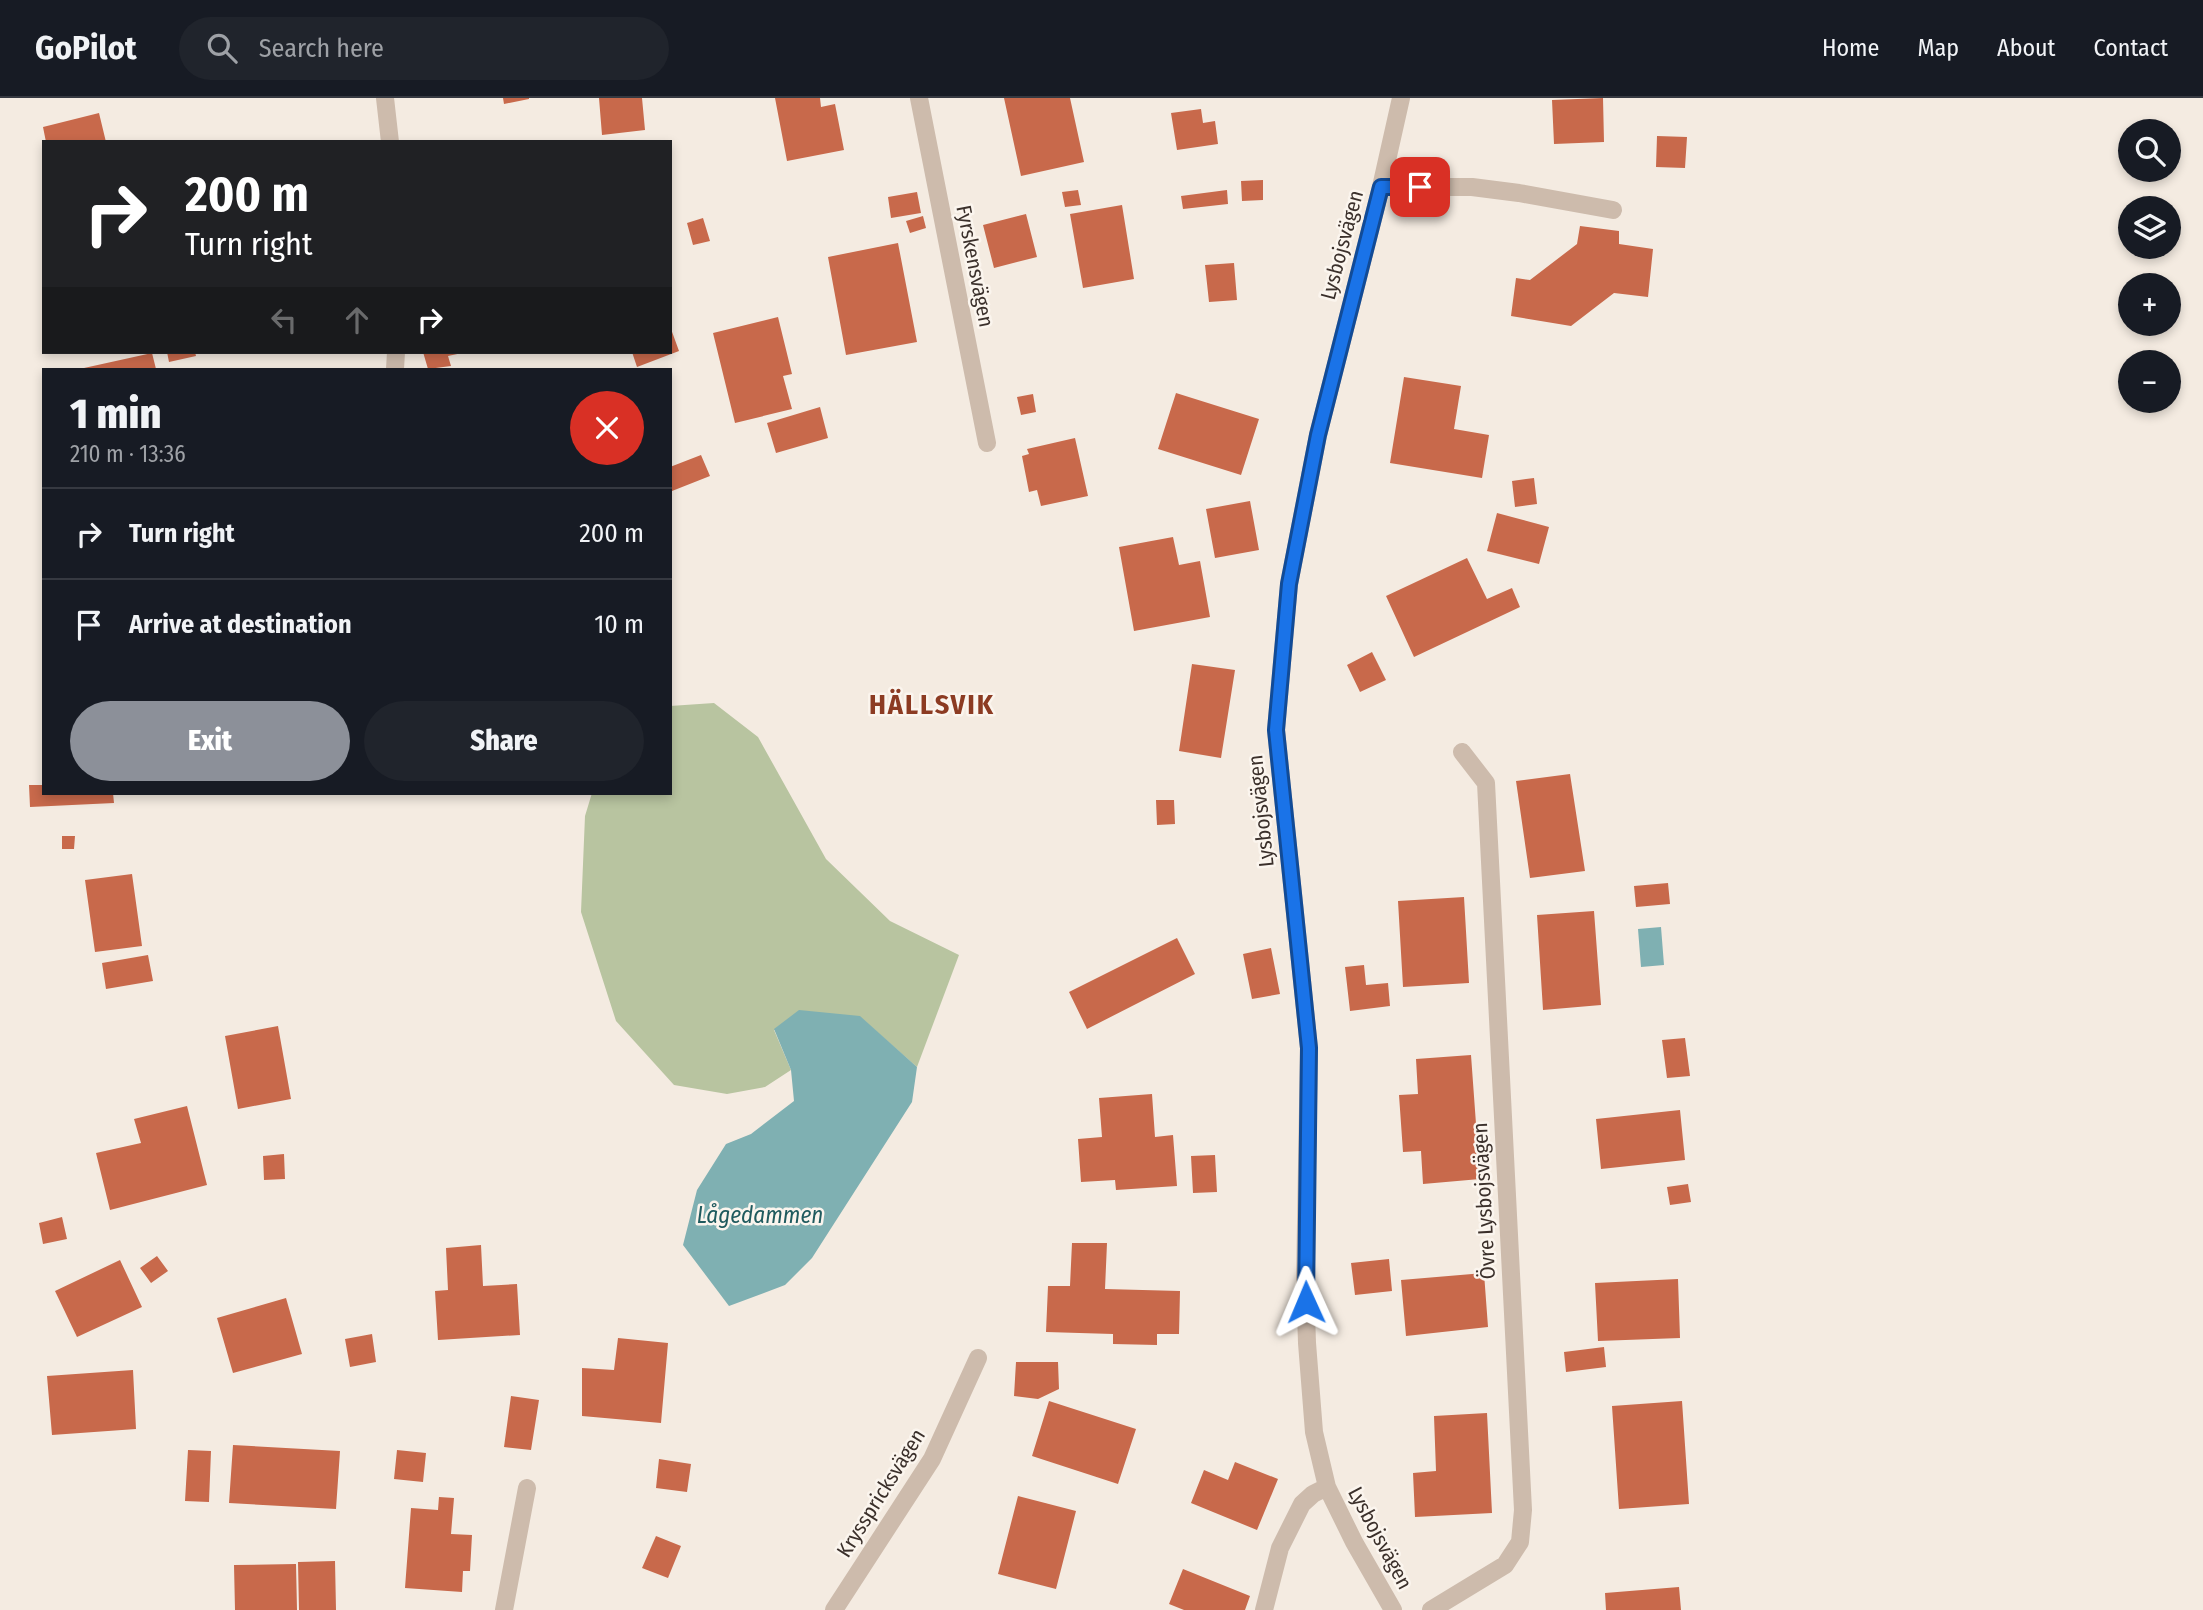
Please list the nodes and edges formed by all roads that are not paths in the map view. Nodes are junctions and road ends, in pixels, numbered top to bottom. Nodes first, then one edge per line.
1 (385, 98) edge
2 (919, 98) edge
3 (1401, 98) edge
4 (390, 140) edge
5 (1381, 187) junction
6 (1613, 211) dead end
7 (987, 443) dead end
8 (1462, 752) dead end
9 (978, 1358) dead end
10 (1327, 1487) junction
11 (527, 1488) dead end
12 (504, 1610) edge
13 (834, 1610) edge
14 (1264, 1610) edge
15 (1393, 1610) edge
16 (1430, 1610) edge

1 - 4 street
2 - 7 street, Fyrskensvägen
3 - 5 street, Lysbojsvägen
5 - 6 street
5 - 10 street, Lysbojsvägen
8 - 16 street, Övre Lysbojsvägen
9 - 13 street, Krysspricksvägen
10 - 14 street, Lysbojsvägen
10 - 15 street, Lysbojsvägen
11 - 12 street

